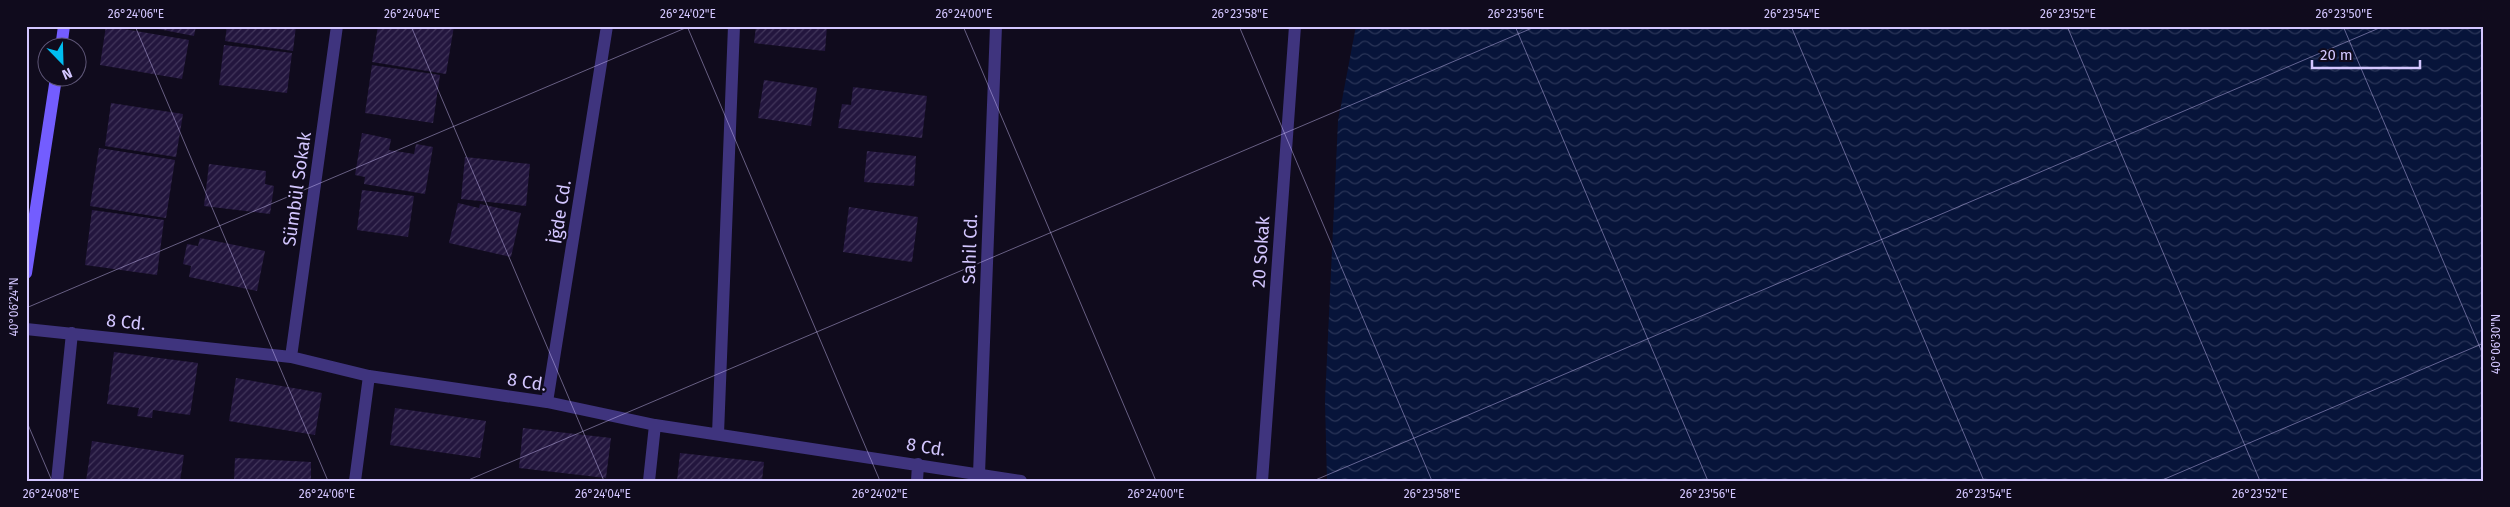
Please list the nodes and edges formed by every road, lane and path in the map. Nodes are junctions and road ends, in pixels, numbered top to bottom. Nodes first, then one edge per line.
1 (337, 26) edge
2 (607, 26) edge
3 (734, 26) edge
4 (996, 26) edge
5 (1295, 26) edge
6 (54, 88) edge
7 (26, 273) edge
8 (26, 329) edge
9 (72, 333) junction
10 (291, 357) junction
11 (369, 376) junction
12 (547, 402) junction
13 (655, 425) junction
14 (718, 434) junction
15 (918, 464) junction
16 (979, 474) junction
17 (57, 481) edge
18 (355, 481) edge
19 (649, 481) edge
20 (917, 481) edge
21 (1021, 481) edge
22 (1262, 481) edge

1 - 10 street, Sümbül Sokak
2 - 12 street, İğde Cd.
3 - 14 street
4 - 16 street, Sahil Cd.
5 - 22 street, 20 Sokak
6 - 7 main road
8 - 9 street, 8 Cd.
9 - 10 street, 8 Cd.
9 - 17 street
10 - 11 street, 8 Cd.
11 - 12 street, 8 Cd.
11 - 18 street
12 - 13 street, 8 Cd.
13 - 14 street, 8 Cd.
13 - 19 street
14 - 15 street, 8 Cd.
15 - 16 street, 8 Cd.
15 - 20 street
16 - 21 street, 8 Cd.

